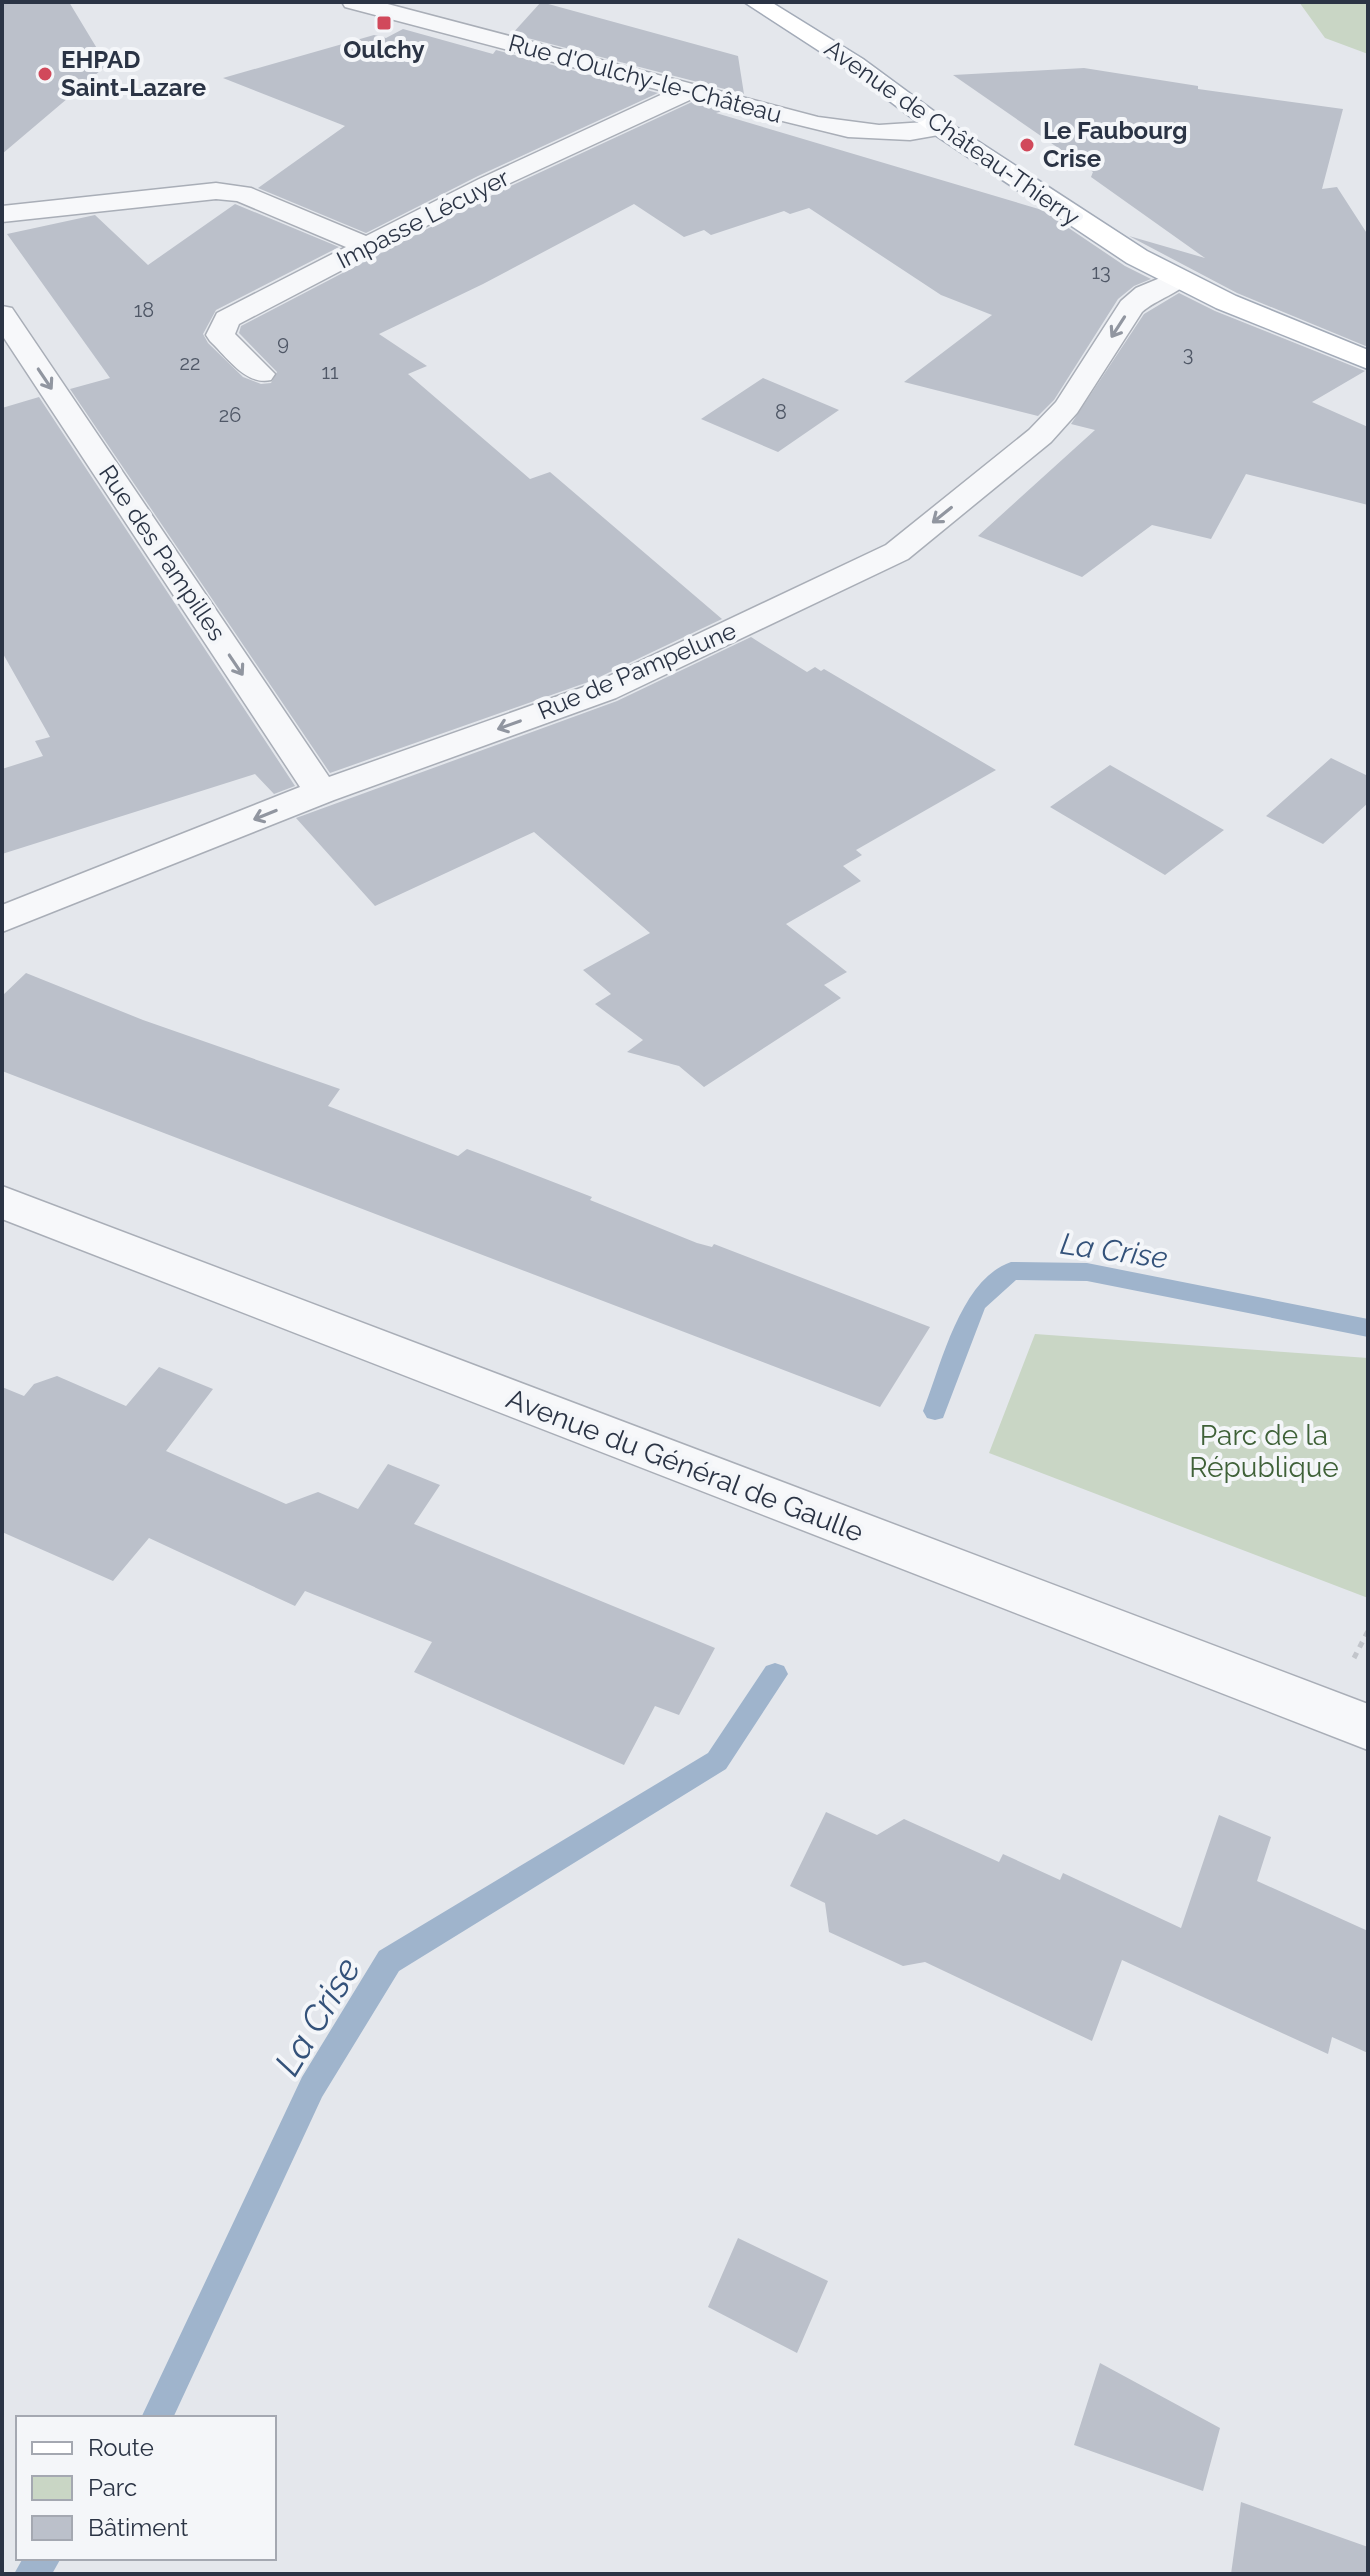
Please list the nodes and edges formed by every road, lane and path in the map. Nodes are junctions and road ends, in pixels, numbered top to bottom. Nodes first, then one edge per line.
1 (353, 2) edge
2 (757, 2) edge
3 (687, 92) junction
4 (941, 128) junction
5 (2, 214) edge
6 (369, 247) junction
7 (1177, 279) junction
8 (2, 314) edge
9 (1368, 360) edge
10 (261, 374) dead end
11 (321, 792) junction
12 (2, 919) edge
13 (2, 1202) edge
14 (1368, 1727) edge

1 - 3 street, Rue d'Oulchy-le-Château
2 - 4 main road, Avenue de Château-Thierry
3 - 4 street, Rue d'Oulchy-le-Château
3 - 6 street, Impasse Lécuyer
4 - 7 main road, Avenue de Château-Thierry
5 - 6 street
6 - 10 street, Impasse Lécuyer
7 - 9 main road, Avenue de Château-Thierry
7 -> 11 street, Rue de Pampelune
8 -> 11 street, Rue des Pampilles
11 -> 12 street, Rue de Pampelune
13 - 14 street, Avenue du Général de Gaulle

